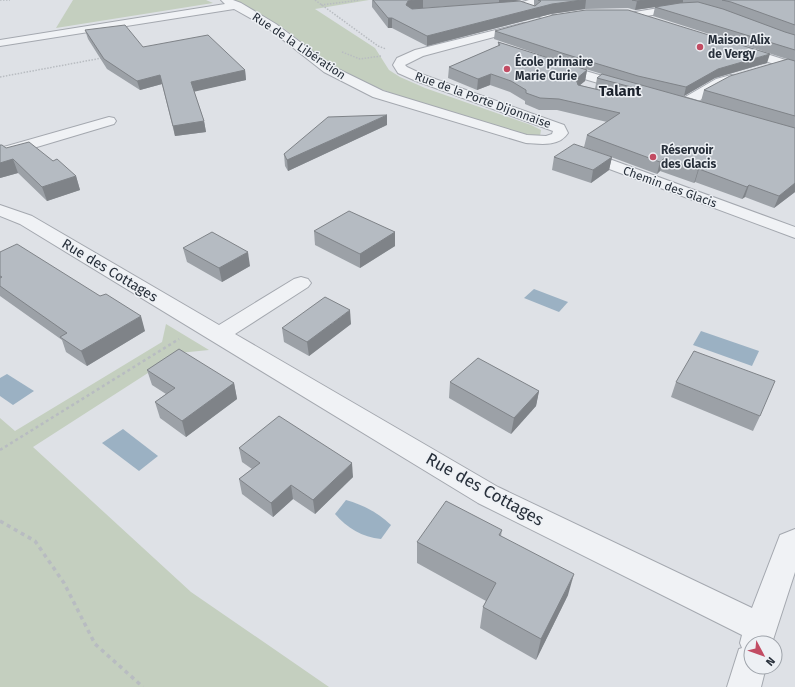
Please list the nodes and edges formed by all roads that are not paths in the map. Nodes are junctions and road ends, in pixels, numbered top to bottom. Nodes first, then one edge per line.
1 (540, 0) edge
2 (231, 3) edge
3 (696, 7) edge
4 (563, 16) edge
5 (551, 18) junction
6 (662, 24) edge
7 (477, 39) junction
8 (0, 44) edge
9 (500, 46) edge
10 (730, 46) edge
11 (544, 62) edge
12 (792, 66) edge
13 (763, 70) edge
14 (742, 76) edge
15 (639, 91) edge
16 (700, 107) edge
17 (109, 121) dead end
18 (546, 140) junction
19 (0, 153) edge
20 (0, 210) edge
21 (795, 233) edge
22 (301, 283) dead end
23 (210, 330) junction
24 (795, 542) edge
25 (756, 635) edge
26 (758, 635) edge
27 (747, 675) edge
28 (744, 687) edge

1 - 5 street
2 - 8 street, Rue de la Libération
2 - 18 street, Rue de la Libération
3 - 6 street
4 - 5 street
5 - 7 street
7 - 9 street
7 - 18 street, Rue de la Porte Dijonnaise
10 - 12 street
11 - 15 street
12 - 13 street
14 - 16 street
17 - 19 street
18 - 21 street, Chemin des Glacis
20 - 23 street, Rue des Cottages
22 - 23 street
23 - 25 street, Rue des Cottages
24 - 26 street
27 - 28 street

